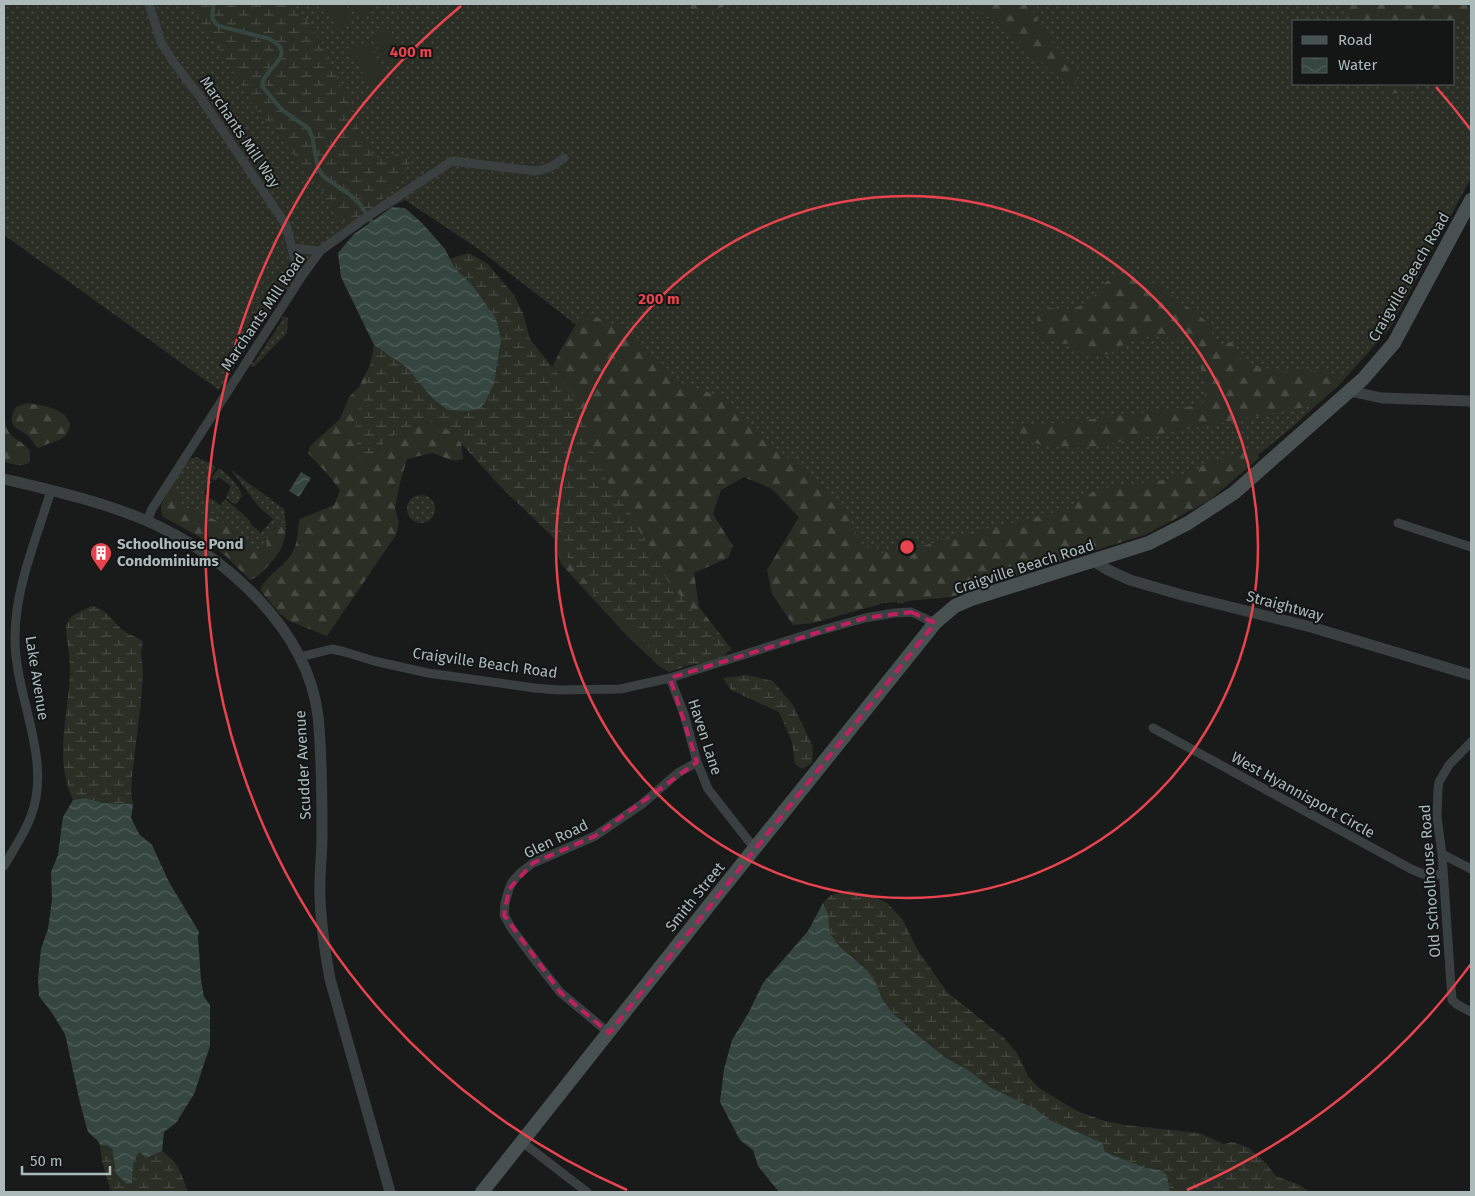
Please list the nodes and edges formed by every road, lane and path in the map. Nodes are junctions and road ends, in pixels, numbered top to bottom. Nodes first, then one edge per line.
1 (149, 4) edge
2 (564, 158) dead end
3 (1471, 200) edge
4 (292, 248) junction
5 (320, 251) junction
6 (300, 279) junction
7 (1350, 391) junction
8 (1471, 401) edge
9 (4, 479) edge
10 (51, 490) junction
11 (147, 521) junction
12 (1398, 523) dead end
13 (1471, 547) edge
14 (1094, 561) junction
15 (935, 623) junction
16 (300, 658) junction
17 (1470, 674) edge
18 (670, 678) junction
19 (1153, 728) dead end
20 (1471, 742) edge
21 (697, 762) junction
22 (755, 849) junction
23 (1442, 854) junction
24 (4, 866) edge
25 (1471, 869) edge
26 (1443, 875) junction
27 (1471, 1012) edge
28 (609, 1033) junction
29 (522, 1142) junction
30 (390, 1192) edge
31 (482, 1192) edge
32 (587, 1192) edge

1 - 4 street, Marchants Mill Way
2 - 5 street, Marchants Mill Road
3 - 7 main road, Craigville Beach Road
4 - 5 street
4 - 6 street, Marchants Mill Way
5 - 6 street, Marchants Mill Road
6 - 11 street, Marchants Mill Road
7 - 8 street
7 - 14 main road, Craigville Beach Road
9 - 10 street, Scudder Avenue
10 - 11 street, Scudder Avenue
10 - 24 street, Lake Avenue
11 - 16 street, Scudder Avenue
12 - 13 street
14 - 15 main road, Craigville Beach Road
14 - 17 street, Straightway
15 - 18 street, Craigville Beach Road
15 - 22 main road, Smith Street
16 - 18 street, Craigville Beach Road
16 - 30 street, Scudder Avenue
18 - 21 street, Haven Lane
19 - 26 street, West Hyannisport Circle
20 - 23 street, Old Schoolhouse Road
21 - 22 street, Haven Lane
21 - 28 street, Glen Road
22 - 28 main road, Smith Street
23 - 25 street
23 - 26 street, Old Schoolhouse Road
26 - 27 street, Old Schoolhouse Road
28 - 29 main road, Smith Street
29 - 31 main road, Smith Street
29 - 32 street

